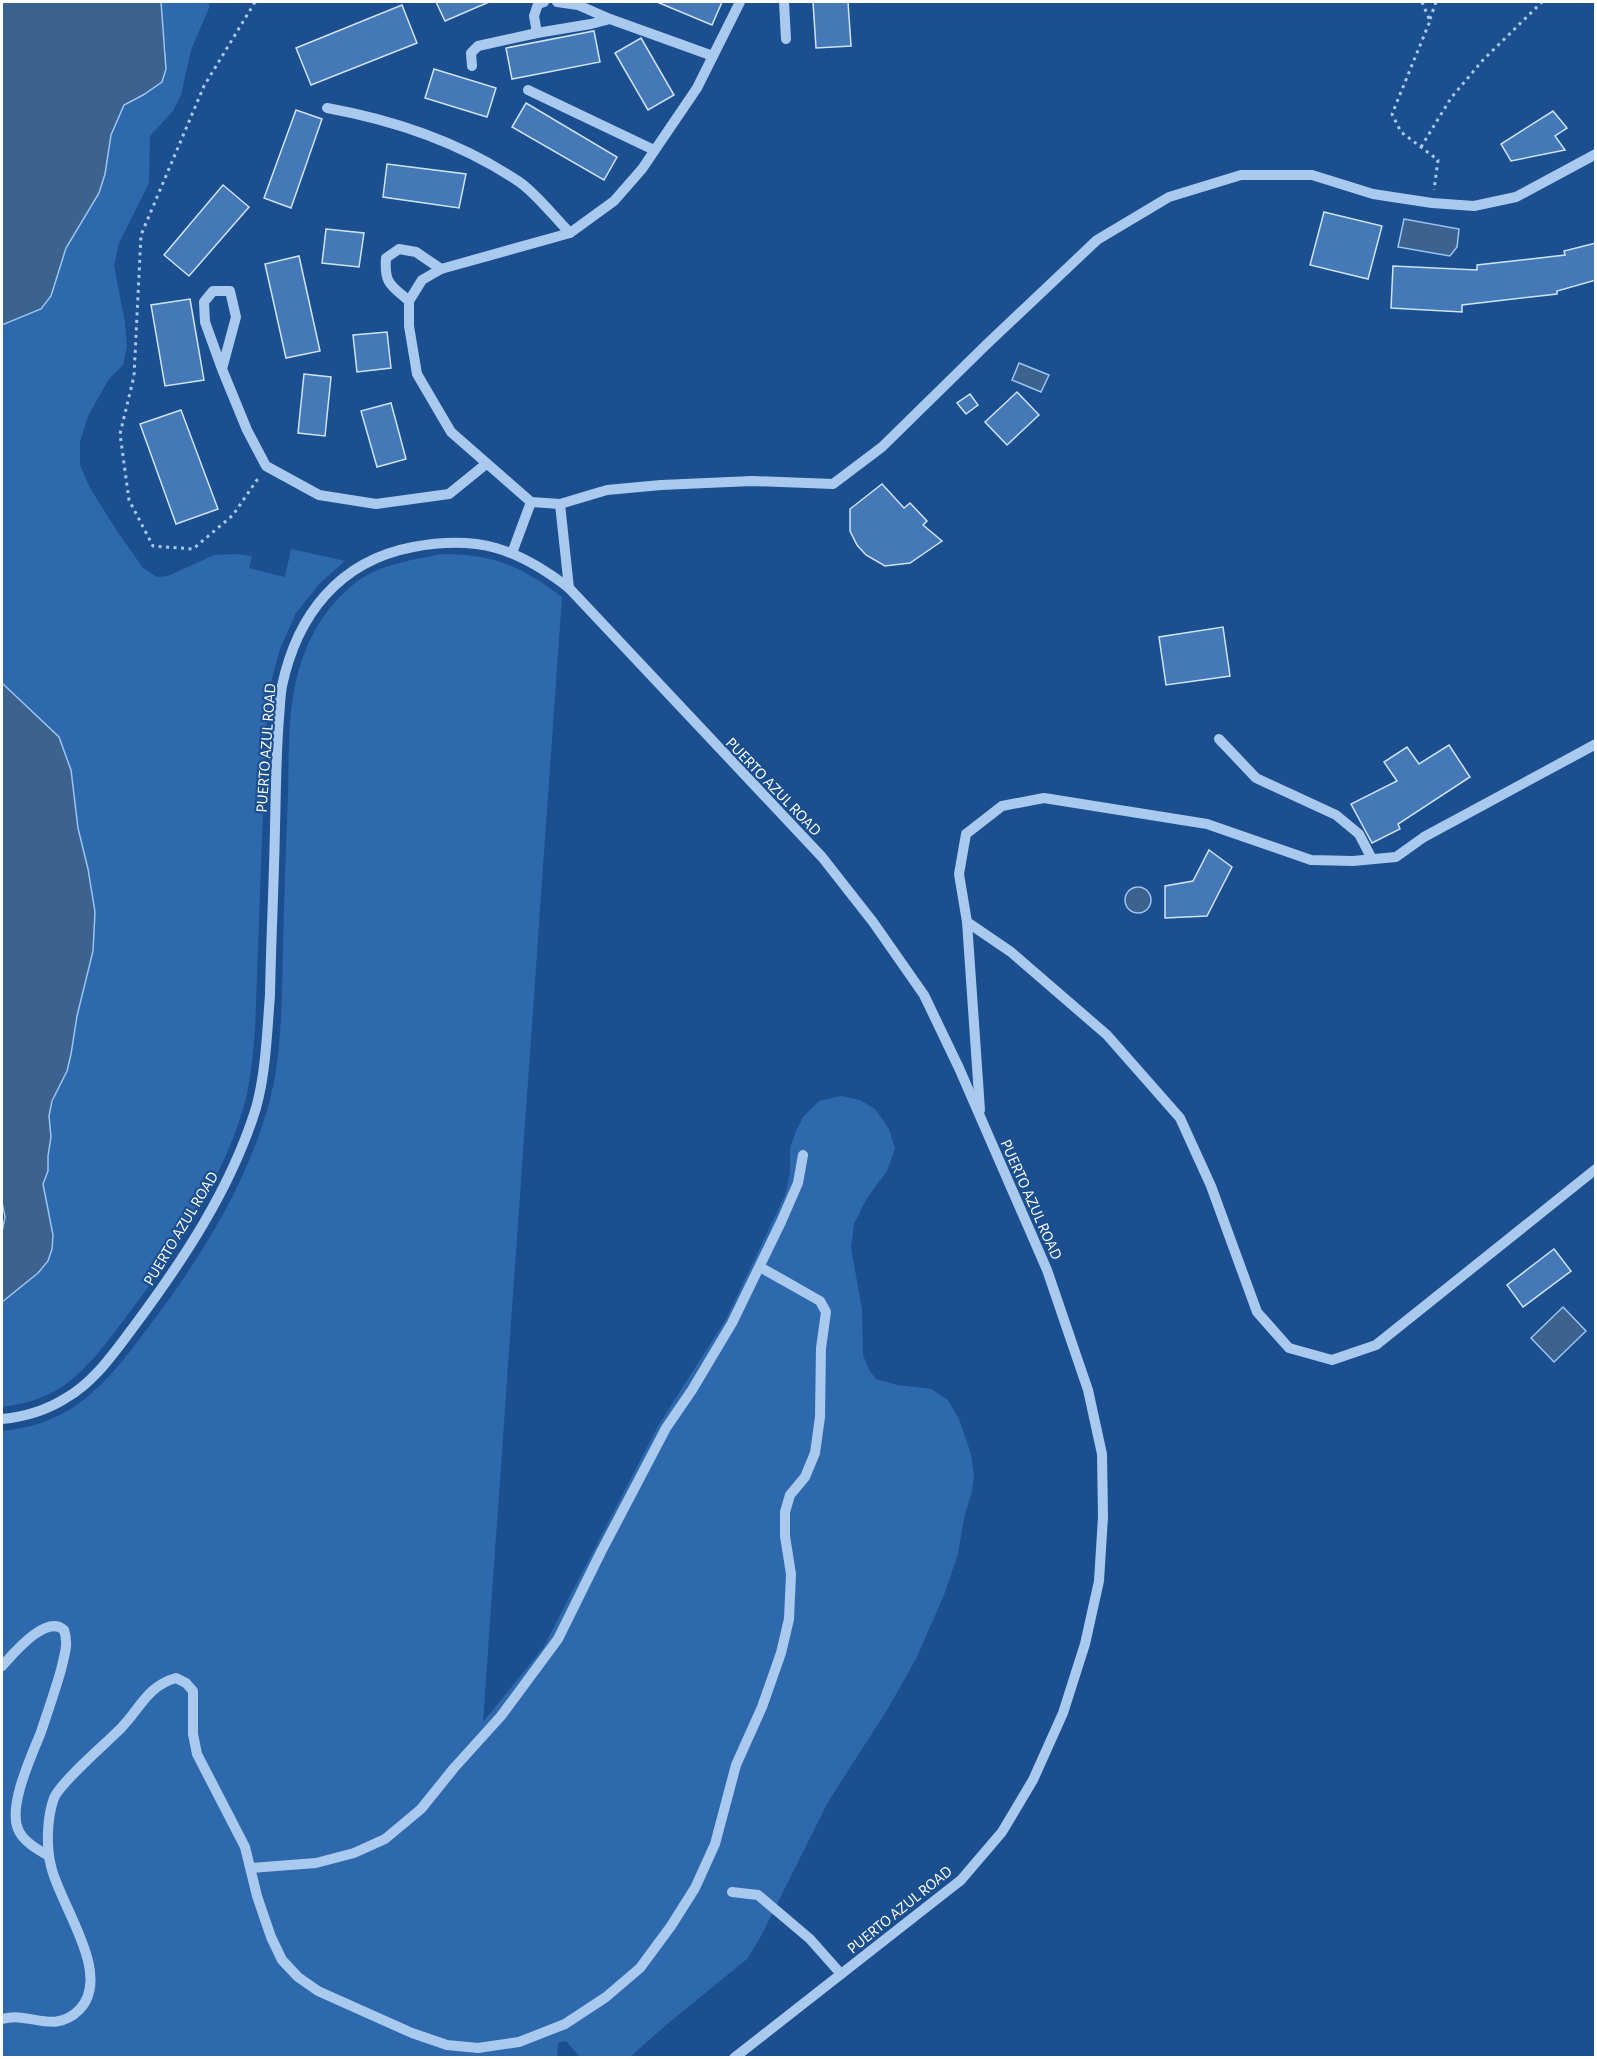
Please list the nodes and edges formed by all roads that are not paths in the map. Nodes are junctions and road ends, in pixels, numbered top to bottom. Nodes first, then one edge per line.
1 (544, 2) edge
2 (556, 2) edge
3 (740, 2) edge
4 (784, 2) edge
5 (610, 19) junction
6 (537, 33) junction
7 (786, 39) dead end
8 (713, 56) junction
9 (472, 66) dead end
10 (528, 90) dead end
11 (327, 108) dead end
12 (654, 150) junction
13 (1596, 154) edge
14 (570, 233) junction
15 (441, 269) junction
16 (409, 301) junction
17 (222, 369) junction
18 (486, 464) junction
19 (531, 502) junction
20 (560, 504) junction
21 (512, 553) junction
22 (569, 588) junction
23 (1219, 739) dead end
24 (1596, 744) edge
25 (1372, 859) junction
26 (967, 922) junction
27 (981, 1118) junction
28 (803, 1155) dead end
29 (1596, 1169) edge
30 (760, 1268) junction
31 (2, 1419) edge
32 (2, 1666) edge
33 (49, 1856) junction
34 (251, 1868) junction
35 (732, 1892) dead end
36 (841, 1974) junction
37 (2, 2019) edge
38 (734, 2058) edge

1 - 6 street
2 - 5 street
3 - 8 street
4 - 7 street
5 - 6 street
5 - 8 street
6 - 9 street
8 - 12 street
10 - 12 street
11 - 14 street
12 - 14 street
13 - 20 street
14 - 15 street
15 - 16 street
15 - 16 street
16 - 18 street
17 - 17 street
17 - 18 street
18 - 19 street
19 - 20 street
19 - 21 street
20 - 22 street
21 - 22 street, PUERTO AZUL ROAD
21 - 31 street, PUERTO AZUL ROAD
22 - 27 street, PUERTO AZUL ROAD
23 - 25 street
24 - 25 street
25 - 26 street
26 - 27 street
26 - 29 street
27 - 36 street, PUERTO AZUL ROAD
28 - 30 street
30 - 34 street
30 - 34 street
32 - 33 street
33 - 34 street
33 - 37 street
35 - 36 street
36 - 38 street, PUERTO AZUL ROAD

